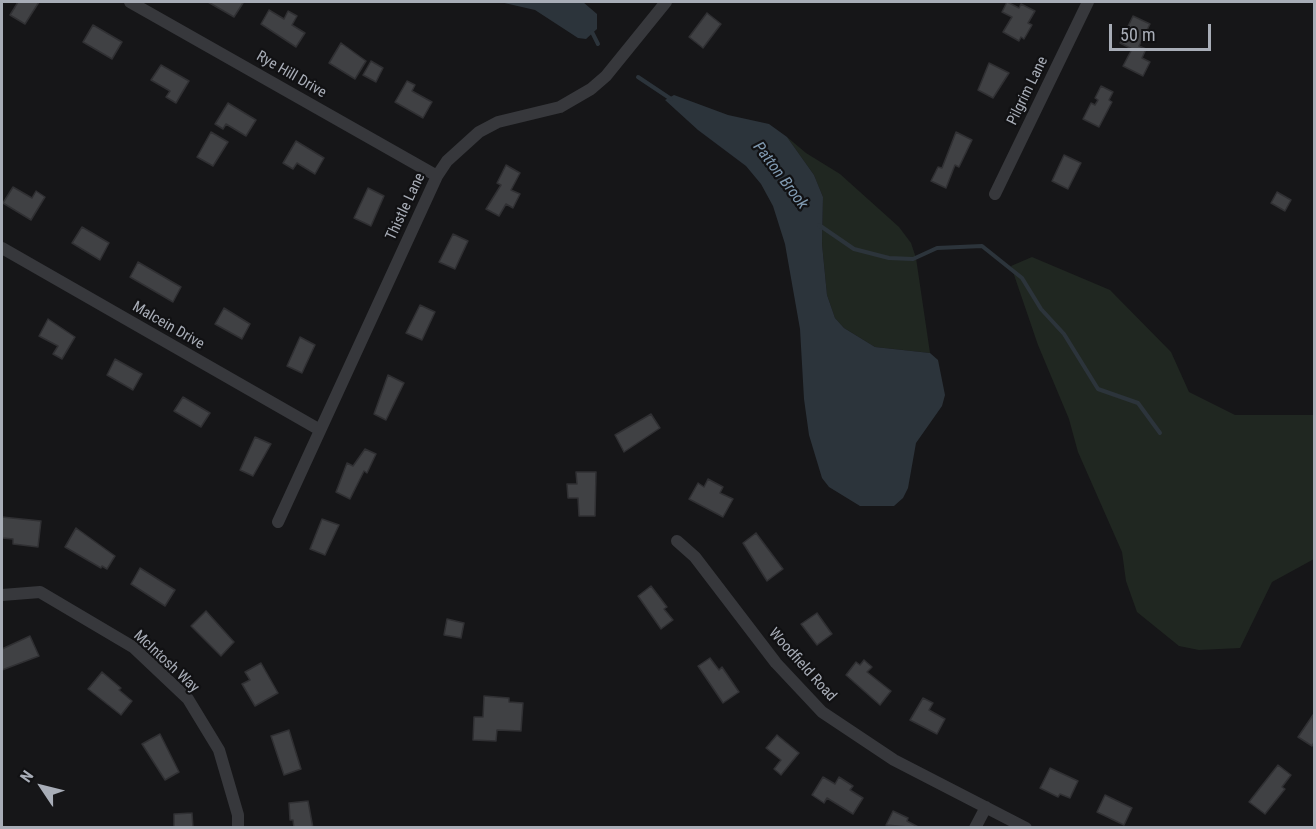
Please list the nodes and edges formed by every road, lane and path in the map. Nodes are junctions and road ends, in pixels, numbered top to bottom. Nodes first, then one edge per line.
1 (130, 2) edge
2 (666, 2) edge
3 (1088, 2) edge
4 (437, 176) junction
5 (995, 194) dead end
6 (2, 248) edge
7 (320, 430) junction
8 (278, 522) dead end
9 (677, 541) dead end
10 (2, 595) edge
11 (986, 807) junction
12 (238, 828) edge
13 (975, 828) edge
14 (1026, 828) edge

1 - 4 street, Rye Hill Drive
2 - 4 street, Thistle Lane
3 - 5 street, Pilgrim Lane
4 - 7 street, Thistle Lane
6 - 7 street, Malcein Drive
7 - 8 street, Thistle Lane
9 - 11 street, Woodfield Road
10 - 12 street, McIntosh Way
11 - 13 street
11 - 14 street, Woodfield Road

